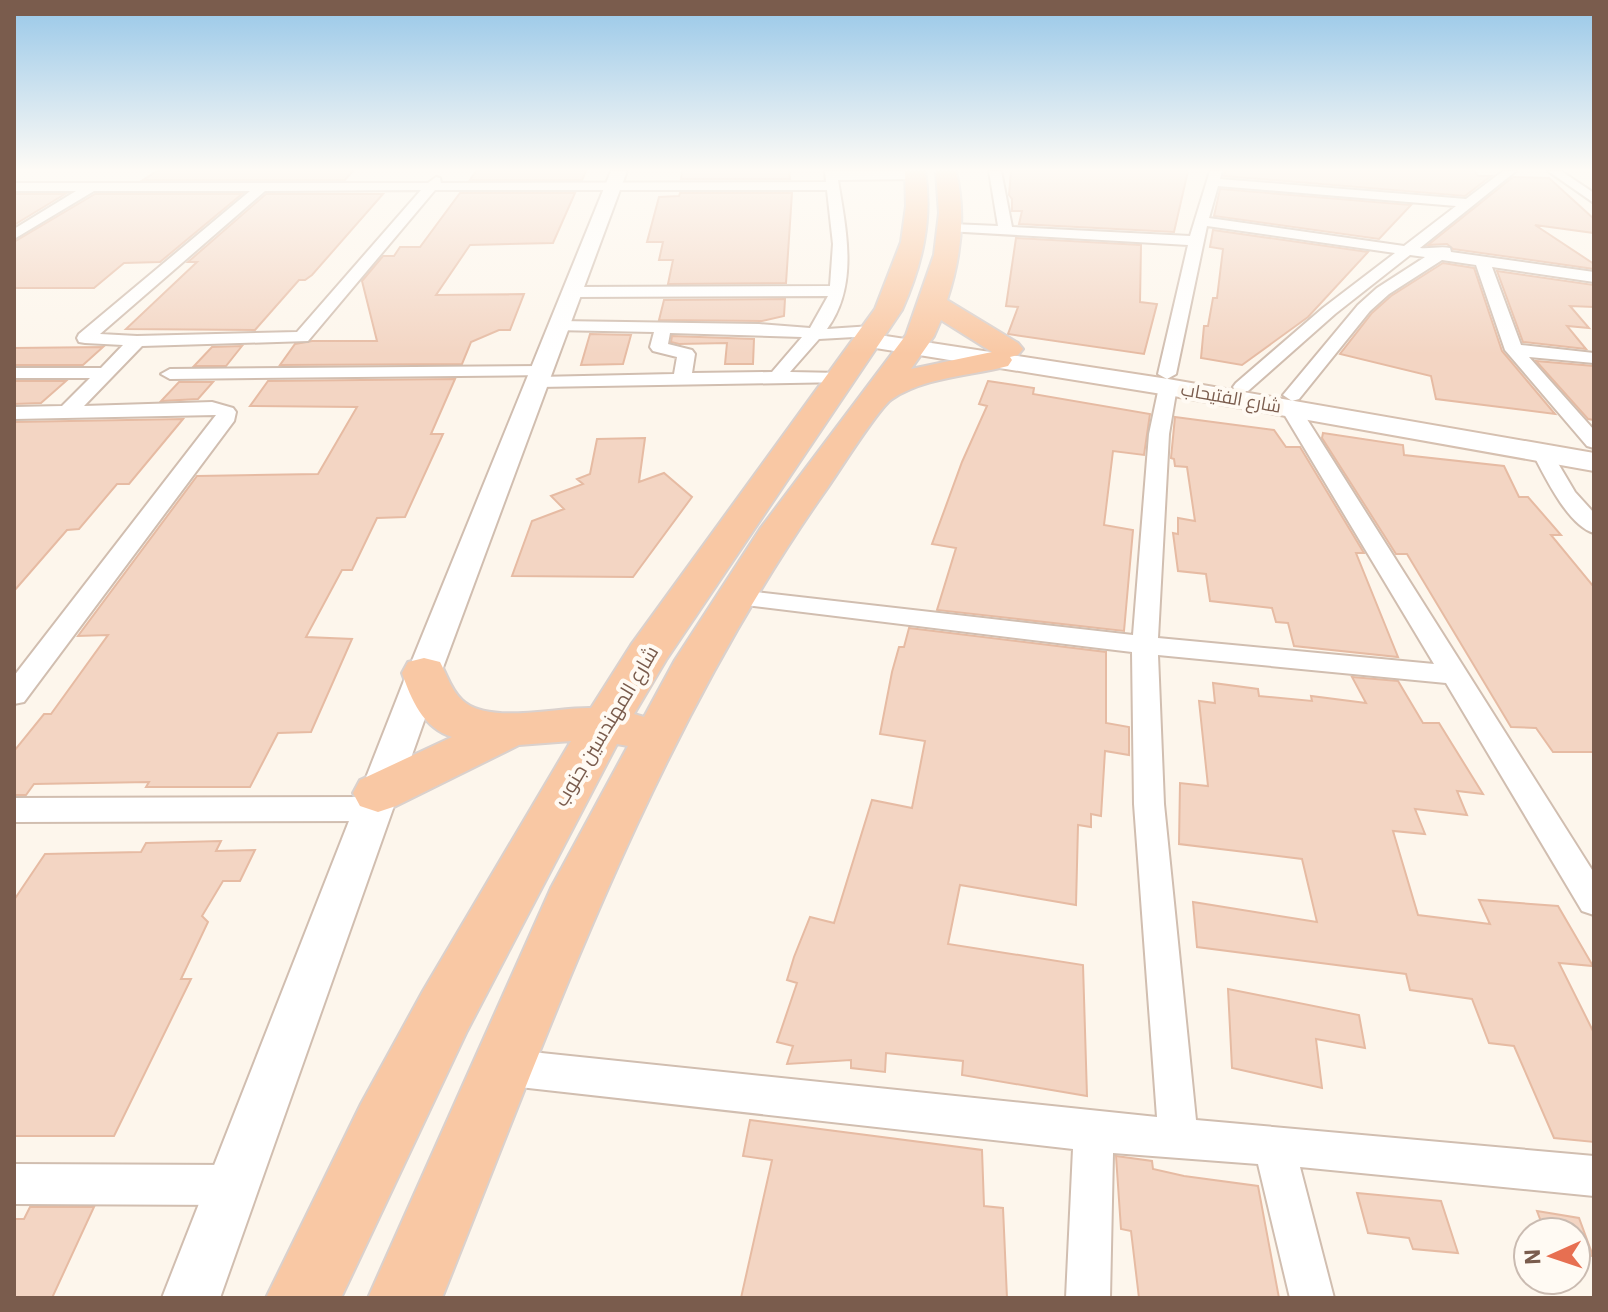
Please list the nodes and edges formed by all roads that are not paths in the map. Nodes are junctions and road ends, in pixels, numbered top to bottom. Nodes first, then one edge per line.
1 (208, 232) edge
2 (392, 232) edge
3 (595, 232) edge
4 (838, 232) edge
5 (914, 232) edge
6 (951, 232) edge
7 (1029, 232) edge
8 (1199, 232) edge
9 (1285, 232) edge
10 (1433, 232) edge
11 (1430, 234) junction
12 (1196, 241) junction
13 (1409, 249) junction
14 (1442, 255) junction
15 (1482, 261) junction
16 (1594, 277) edge
17 (838, 291) junction
18 (934, 304) junction
19 (565, 309) junction
20 (1317, 321) junction
21 (663, 328) junction
22 (1347, 328) junction
23 (813, 334) junction
24 (199, 340) junction
25 (137, 341) junction
26 (1514, 350) junction
27 (877, 351) junction
28 (1003, 355) junction
29 (1594, 358) edge
30 (14, 373) edge
31 (106, 373) junction
32 (540, 376) junction
33 (777, 377) junction
34 (682, 379) junction
35 (1167, 381) junction
36 (162, 383) junction
37 (1242, 387) junction
38 (1292, 402) junction
39 (136, 411) junction
40 (67, 412) junction
41 (14, 413) edge
42 (1594, 442) edge
43 (1594, 449) edge
44 (1542, 452) junction
45 (1594, 462) edge
46 (1566, 495) junction
47 (1594, 503) edge
48 (1594, 526) edge
49 (737, 597) junction
50 (1145, 645) junction
51 (424, 673) junction
52 (1457, 675) junction
53 (14, 695) edge
54 (604, 725) junction
55 (507, 731) junction
56 (658, 735) junction
57 (375, 801) junction
58 (14, 810) edge
59 (1594, 901) edge
60 (502, 1067) junction
61 (1094, 1132) junction
62 (1178, 1138) junction
63 (1274, 1145) junction
64 (1594, 1176) edge
65 (14, 1184) edge
66 (231, 1185) junction
67 (191, 1298) edge
68 (303, 1298) edge
69 (405, 1298) edge
70 (1088, 1298) edge
71 (1312, 1298) edge

1 - 25 street
2 - 24 street
3 - 19 street
4 - 17 street
5 - 27 highway, شارع المهندسين جنوب
6 - 18 highway, شارع المهندسين جنوب
7 - 12 street
8 - 12 street
9 - 13 street
10 - 11 street
11 - 13 street
11 - 14 street
12 - 35 street
13 - 14 street
13 - 20 street
14 - 15 street
14 - 22 street
15 - 16 street
15 - 26 street
17 - 19 street
17 - 23 street
18 - 27 highway, شارع المهندسين جنوب
18 - 28 highway
19 - 21 street
19 - 32 street
20 - 22 street
20 - 37 street
21 - 23 street
21 - 34 street
22 - 38 street
23 - 27 street
23 - 33 street
24 - 25 street
24 - 36 street
25 - 31 street
26 - 29 street
26 - 42 street
27 - 28 main road, شارع الفتيحاب
27 - 28 highway
27 - 33 street
27 - 49 highway, شارع المهندسين جنوب
27 - 54 highway, شارع المهندسين جنوب
28 - 35 main road, شارع الفتيحاب
30 - 31 street
31 - 40 street
32 - 34 street
32 - 36 street
32 - 51 street
33 - 34 street
35 - 37 main road, شارع الفتيحاب
35 - 38 main road, شارع الفتيحاب
35 - 50 street
36 - 39 street
37 - 38 main road, شارع الفتيحاب
38 - 43 main road, شارع الفتيحاب
38 - 44 main road, شارع الفتيحاب
38 - 52 street
39 - 40 street
39 - 53 street
40 - 41 street
44 - 45 main road, شارع الفتيحاب
44 - 46 street
46 - 47 street
46 - 48 street
49 - 50 street
49 - 56 highway, شارع المهندسين جنوب
50 - 52 street
50 - 62 street
51 - 55 highway
51 - 57 street
52 - 59 street
54 - 55 highway
54 - 56 highway
54 - 68 highway, شارع المهندسين جنوب
55 - 57 highway
56 - 60 highway, شارع المهندسين جنوب
57 - 58 street
57 - 66 street
60 - 61 street
60 - 69 highway, شارع المهندسين جنوب
61 - 62 street
61 - 70 street
62 - 63 street
63 - 64 street
63 - 71 street
65 - 66 street
66 - 67 street

